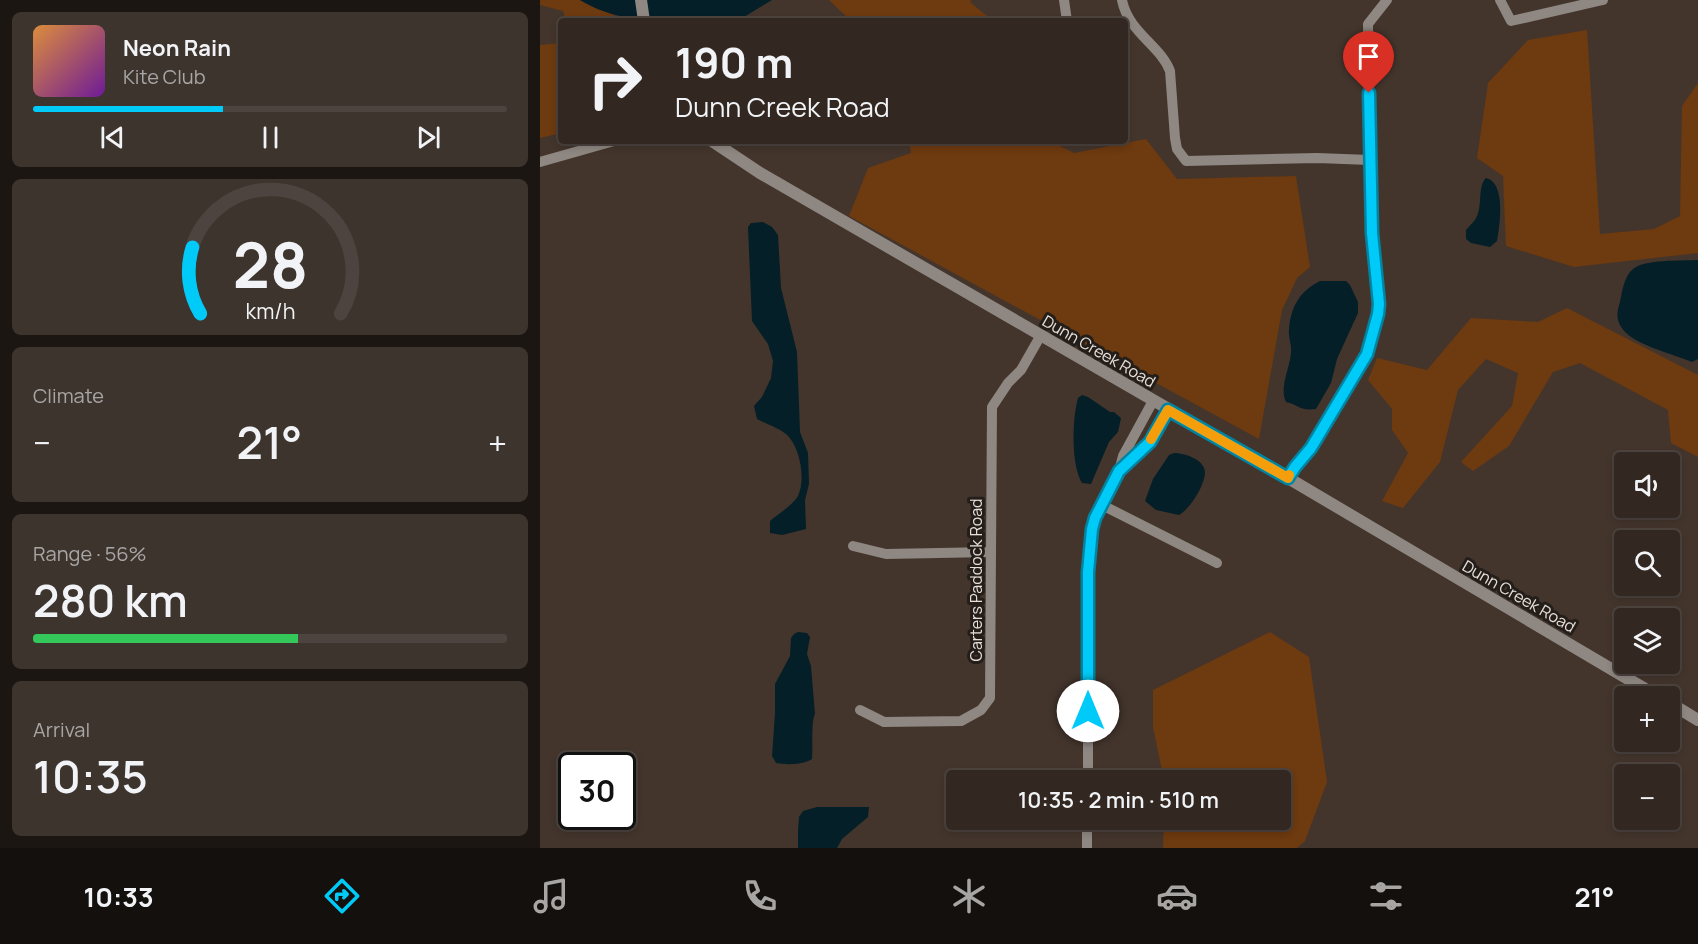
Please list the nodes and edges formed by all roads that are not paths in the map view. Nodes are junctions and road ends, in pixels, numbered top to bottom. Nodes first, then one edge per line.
1 (641, 0) edge
2 (1064, 0) edge
3 (1122, 0) edge
4 (1387, 0) edge
5 (1500, 0) edge
6 (1603, 0) edge
7 (644, 18) edge
8 (1067, 18) edge
9 (1128, 31) edge
10 (1139, 33) junction
11 (603, 144) edge
12 (716, 144) edge
13 (1370, 160) junction
14 (540, 162) edge
15 (1041, 335) junction
16 (1153, 401) junction
17 (1168, 410) junction
18 (1119, 471) junction
19 (1288, 478) junction
20 (1102, 505) junction
21 (853, 546) dead end
22 (991, 552) junction
23 (1217, 563) dead end
24 (1640, 686) edge
25 (1680, 709) edge
26 (860, 710) dead end
27 (1698, 720) edge
28 (1088, 770) edge
29 (1088, 830) edge
30 (1087, 848) edge

1 - 7 street
2 - 8 street
3 - 10 street
4 - 13 street
5 - 6 street
9 - 10 street
10 - 13 street
11 - 14 street
12 - 15 street, Dunn Creek Road
13 - 19 street
15 - 16 street, Dunn Creek Road
15 - 22 street, Carters Paddock Road
16 - 17 street, Dunn Creek Road
16 - 18 street
17 - 18 street
17 - 19 street, Dunn Creek Road
18 - 20 street
19 - 24 street, Dunn Creek Road
20 - 23 street
20 - 28 street
21 - 22 street
22 - 26 street, Carters Paddock Road
25 - 27 street
29 - 30 street

